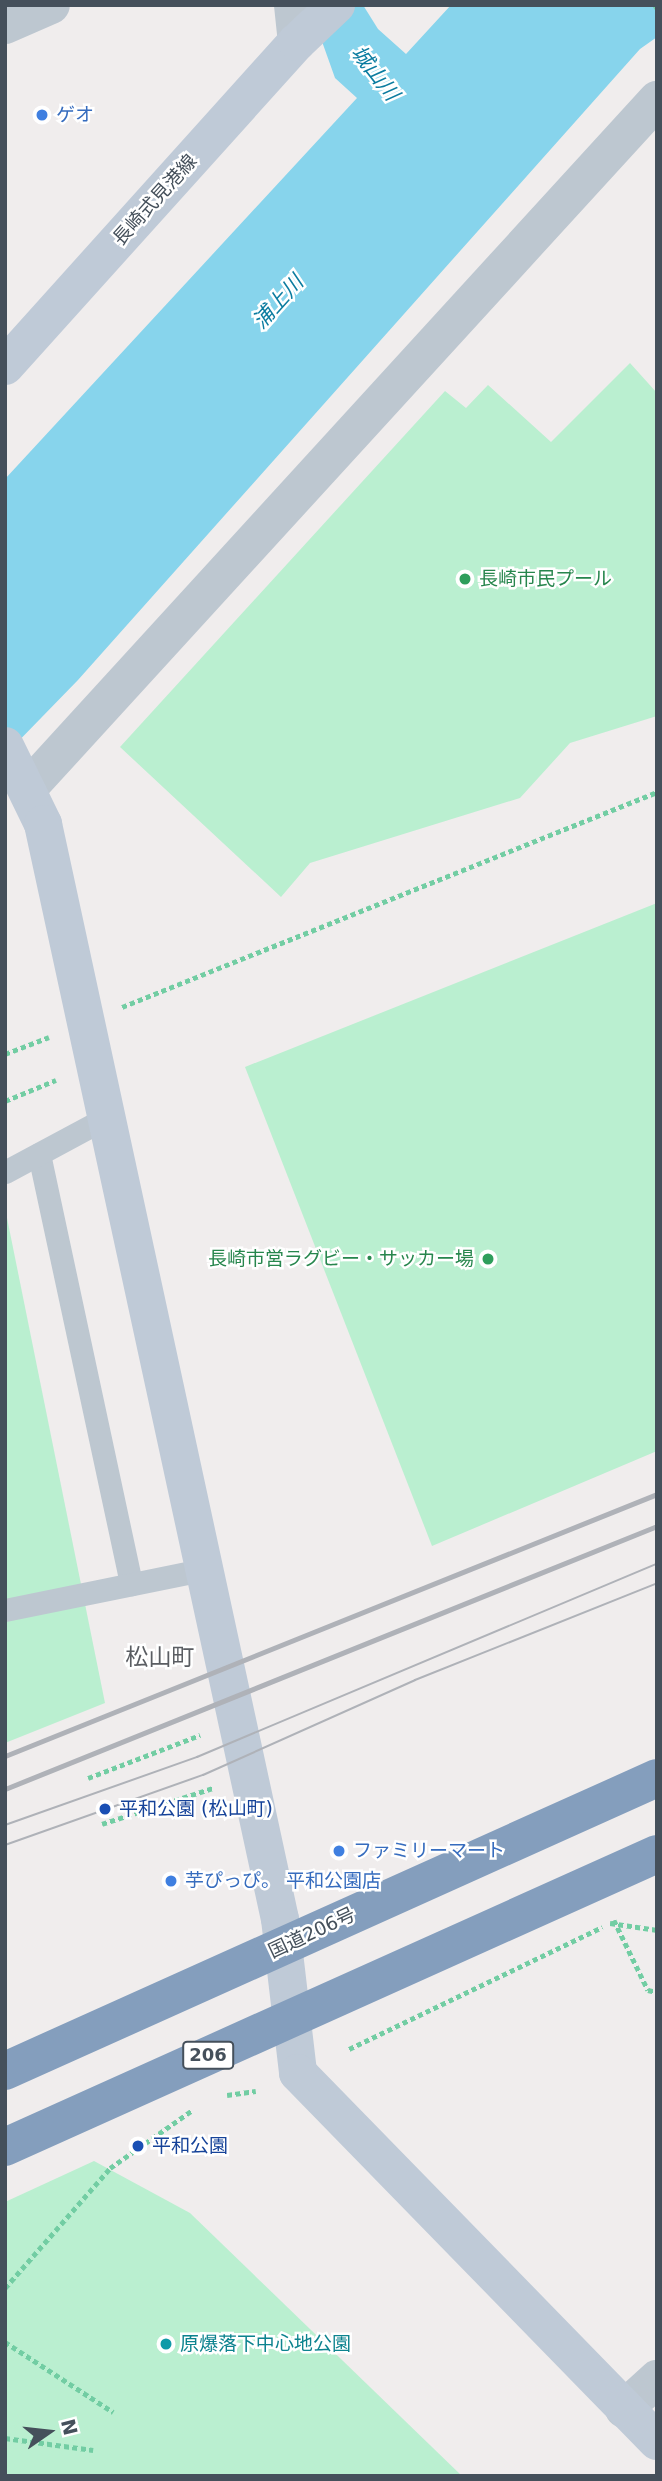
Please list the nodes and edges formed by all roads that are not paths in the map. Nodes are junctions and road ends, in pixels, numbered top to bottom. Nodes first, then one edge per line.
1 (51, 5) edge
2 (336, 5) edge
3 (5, 25) edge
4 (299, 28) edge
5 (657, 100) edge
6 (5, 366) edge
7 (18, 768) edge
8 (107, 1117) junction
9 (39, 1154) junction
10 (5, 1172) edge
11 (206, 1569) junction
12 (131, 1584) junction
13 (5, 1611) edge
14 (657, 1778) edge
15 (657, 1854) edge
16 (285, 1945) junction
17 (295, 2015) junction
18 (5, 2071) edge
19 (5, 2147) edge
20 (657, 2379) edge
21 (624, 2409) junction
22 (657, 2441) edge

1 - 3 street
2 - 4 street, 長崎式見港線
4 - 6 street, 長崎式見港線
5 - 7 street
7 - 8 street
8 - 9 lane
8 - 11 street
9 - 10 lane
9 - 12 lane
11 - 12 lane
11 - 16 street
12 - 13 lane
14 - 16 highway, 国道206号
15 - 17 highway, 206
16 - 17 street
16 - 18 highway, 国道206号
17 - 19 highway, 206
17 - 21 street
20 - 21 street
21 - 22 street

